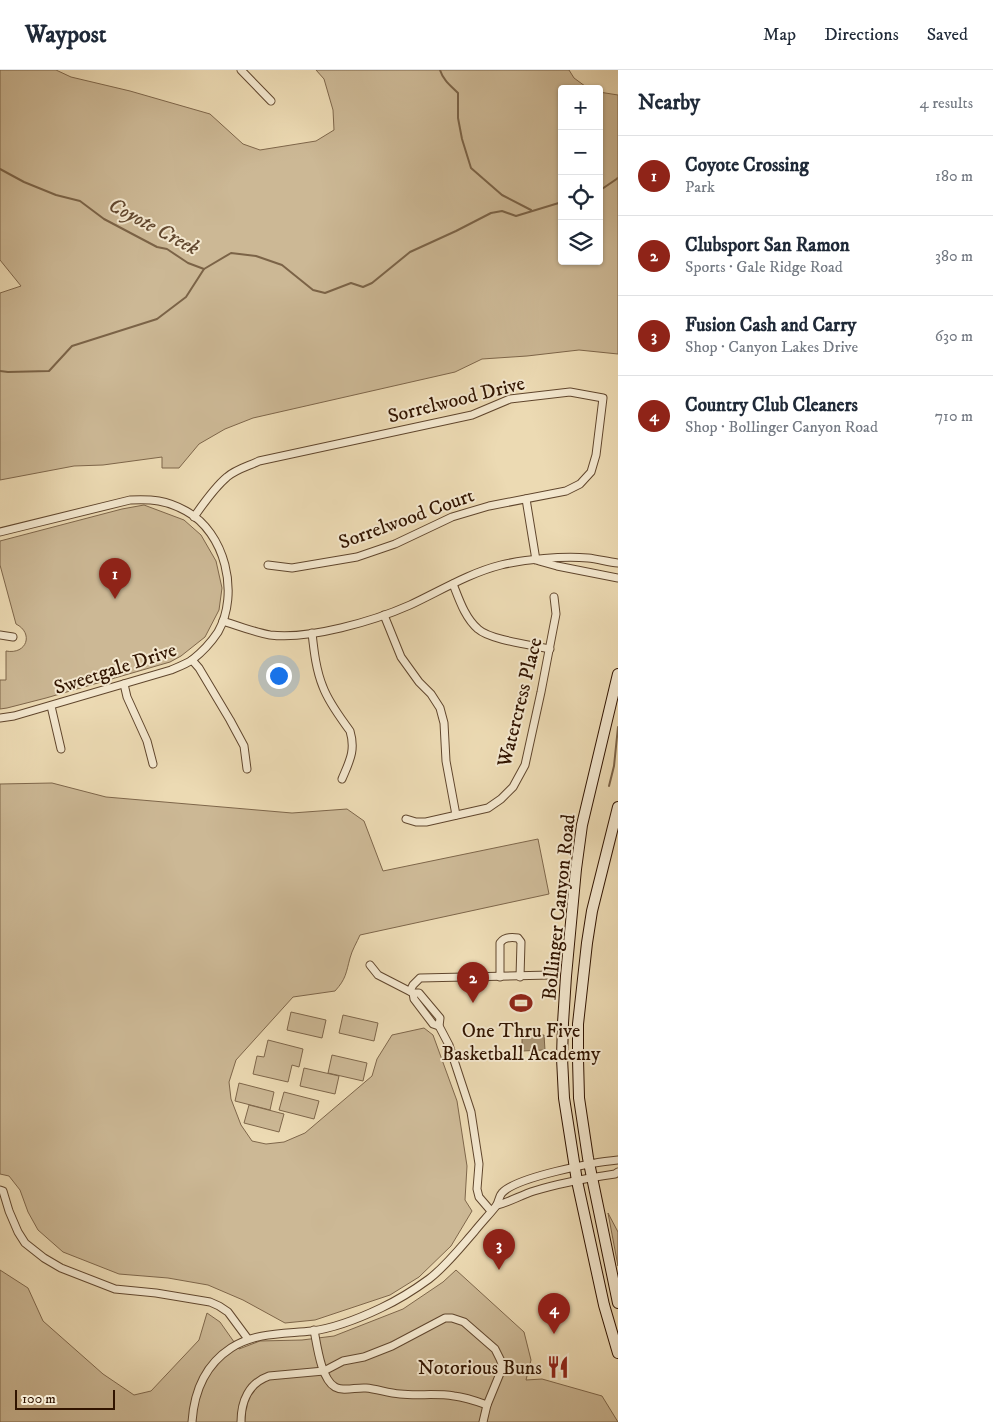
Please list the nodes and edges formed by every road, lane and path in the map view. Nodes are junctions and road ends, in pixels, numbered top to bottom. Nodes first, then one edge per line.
1 (241, 70) edge
2 (271, 101) dead end
3 (526, 499) junction
4 (194, 517) junction
5 (0, 532) edge
6 (536, 560) junction
7 (618, 563) edge
8 (268, 565) dead end
9 (618, 578) edge
10 (453, 584) junction
11 (554, 597) dead end
12 (384, 615) junction
13 (223, 620) junction
14 (312, 633) junction
15 (0, 634) edge
16 (13, 637) dead end
17 (550, 649) junction
18 (192, 660) junction
19 (618, 674) edge
20 (124, 684) junction
21 (51, 706) junction
22 (0, 718) edge
23 (61, 749) dead end
24 (153, 764) dead end
25 (247, 769) dead end
26 (342, 780) dead end
27 (618, 807) edge
28 (456, 815) junction
29 (406, 819) dead end
30 (370, 966) dead end
31 (551, 975) dead end
32 (500, 977) junction
33 (520, 977) junction
34 (412, 992) junction
35 (618, 1160) edge
36 (589, 1165) junction
37 (575, 1168) junction
38 (617, 1174) edge
39 (591, 1178) junction
40 (577, 1181) junction
41 (0, 1190) edge
42 (497, 1204) junction
43 (491, 1211) junction
44 (618, 1303) edge
45 (314, 1330) junction
46 (248, 1339) junction
47 (618, 1353) edge
48 (324, 1371) junction
49 (487, 1405) junction
50 (192, 1422) edge
51 (241, 1422) edge
52 (483, 1422) edge

1 - 2 street
3 - 4 street, Sorrelwood Drive
3 - 6 street
3 - 8 street, Sorrelwood Court
4 - 5 street
4 - 13 street
6 - 7 street
6 - 9 street
6 - 10 street
10 - 12 street
10 - 17 street
11 - 17 street, Watercress Place
12 - 14 street
12 - 28 street
13 - 14 street
13 - 18 street, Sweetgale Drive
14 - 26 street
15 - 16 street
17 - 28 street, Watercress Place
18 - 20 street, Sweetgale Drive
18 - 25 street
19 - 37 main road, Bollinger Canyon Road
20 - 21 street, Sweetgale Drive
20 - 24 street
21 - 22 street, Sweetgale Drive
21 - 23 street
27 - 36 main road, Bollinger Canyon Road
28 - 29 street, Watercress Place
30 - 34 street
31 - 33 street
32 - 33 street
32 - 33 street
32 - 34 street
34 - 43 street
35 - 36 street
36 - 37 street
36 - 39 main road, Bollinger Canyon Road
37 - 40 main road, Bollinger Canyon Road
37 - 42 street
38 - 39 street
39 - 40 street
39 - 44 main road, Bollinger Canyon Road
40 - 42 street
40 - 47 main road, Bollinger Canyon Road
41 - 46 street
42 - 43 street
43 - 45 street
45 - 46 street
45 - 48 street
46 - 50 street
48 - 49 street
48 - 49 street
48 - 51 street
49 - 52 street

